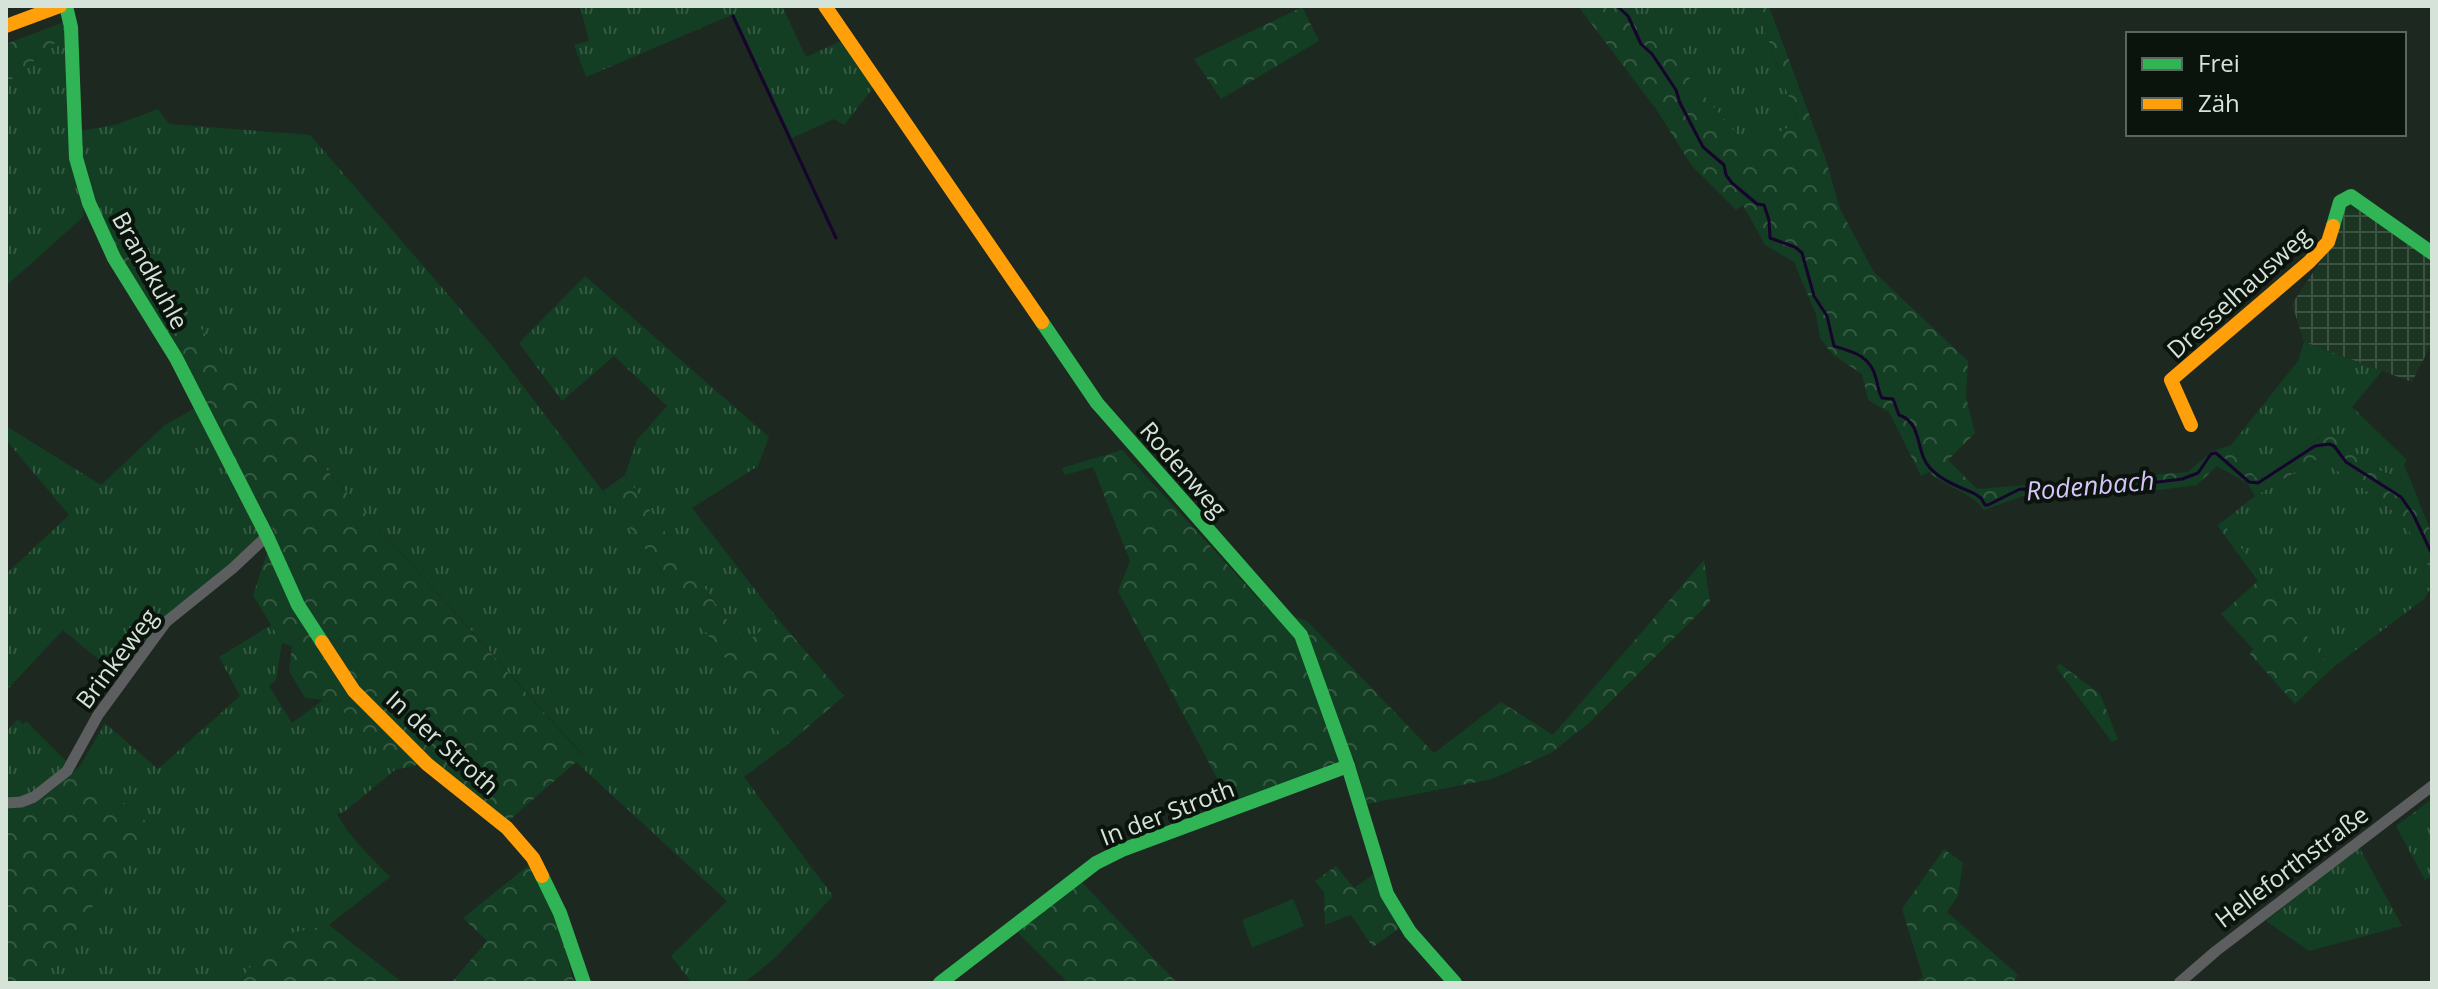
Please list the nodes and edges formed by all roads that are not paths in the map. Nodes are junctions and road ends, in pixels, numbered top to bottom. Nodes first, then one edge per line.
1 (63, 6) edge
2 (825, 6) edge
3 (6, 26) edge
4 (2432, 253) edge
5 (2191, 425) dead end
6 (267, 536) junction
7 (1348, 766) junction
8 (2432, 786) edge
9 (6, 803) edge
10 (584, 983) edge
11 (940, 983) edge
12 (1455, 983) edge
13 (2179, 983) edge

1 - 3 street
1 - 6 street, Brandkuhle
2 - 7 street, Rodenweg
4 - 5 street, Dresselhausweg
6 - 9 street, Brinkeweg
6 - 10 street, In der Stroth
7 - 11 street, In der Stroth
7 - 12 street, Rodenweg
8 - 13 street, Helleforthstraße

